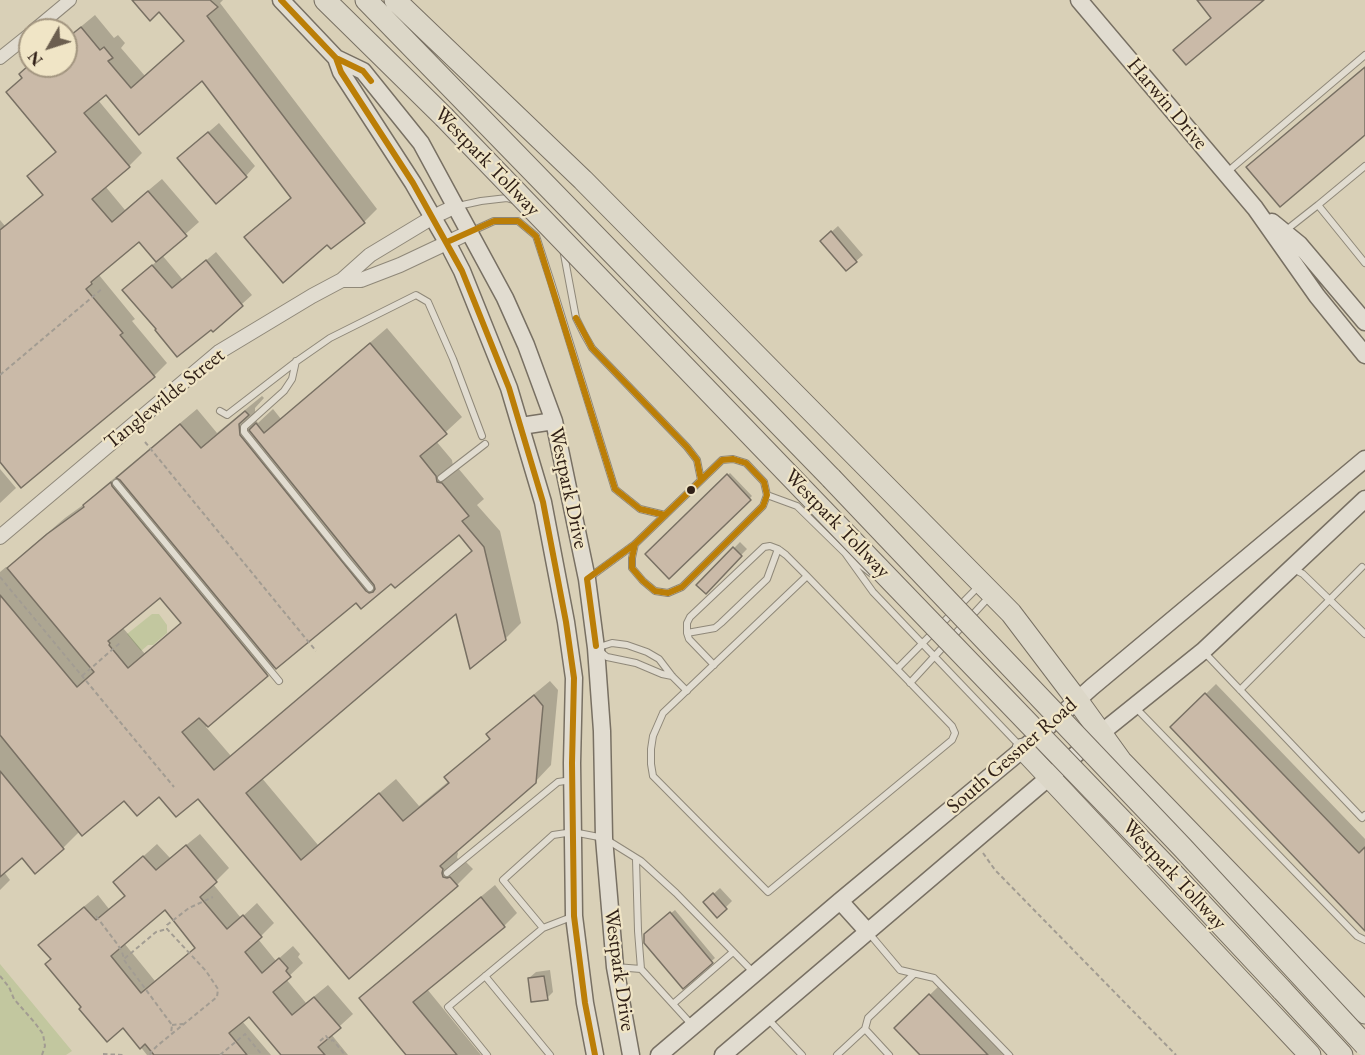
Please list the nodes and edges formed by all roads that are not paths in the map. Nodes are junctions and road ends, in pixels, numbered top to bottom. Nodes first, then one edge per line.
1 (70, 0) edge
2 (280, 0) edge
3 (325, 0) edge
4 (366, 0) edge
5 (395, 0) edge
6 (1079, 0) edge
7 (48, 18) edge
8 (18, 44) edge
9 (1365, 55) edge
10 (0, 58) edge
11 (336, 58) junction
12 (1365, 166) edge
13 (1226, 173) junction
14 (456, 206) junction
15 (1318, 206) junction
16 (1255, 208) junction
17 (433, 217) junction
18 (470, 232) junction
19 (1284, 232) junction
20 (447, 242) junction
21 (1313, 261) junction
22 (1365, 263) edge
23 (1301, 274) junction
24 (342, 280) junction
25 (1363, 315) edge
26 (1365, 355) edge
27 (297, 361) junction
28 (220, 411) dead end
29 (554, 421) junction
30 (521, 426) junction
31 (482, 436) dead end
32 (485, 444) dead end
33 (1365, 459) edge
34 (441, 478) dead end
35 (701, 480) junction
36 (116, 483) dead end
37 (767, 495) junction
38 (1365, 499) edge
39 (665, 516) junction
40 (0, 537) edge
41 (635, 544) junction
42 (778, 549) junction
43 (845, 553) junction
44 (1362, 567) dead end
45 (1291, 568) junction
46 (873, 575) dead end
47 (807, 576) junction
48 (587, 579) junction
49 (883, 583) dead end
50 (370, 588) dead end
51 (987, 589) junction
52 (1330, 599) junction
53 (938, 627) junction
54 (687, 633) junction
55 (1365, 634) edge
56 (922, 643) junction
57 (596, 648) junction
58 (570, 649) junction
59 (1203, 651) junction
60 (935, 656) junction
61 (714, 665) junction
62 (897, 669) junction
63 (672, 676) junction
64 (279, 681) dead end
65 (910, 683) junction
66 (1240, 690) junction
67 (687, 691) junction
68 (1077, 700) junction
69 (1134, 707) junction
70 (1101, 734) junction
71 (1023, 749) junction
72 (1050, 778) junction
73 (573, 780) junction
74 (1365, 815) edge
75 (573, 832) junction
76 (604, 838) junction
77 (636, 859) junction
78 (447, 873) dead end
79 (840, 901) junction
80 (574, 916) junction
81 (543, 928) junction
82 (868, 932) junction
83 (1365, 940) edge
84 (733, 952) junction
85 (615, 967) junction
86 (641, 969) junction
87 (755, 974) junction
88 (914, 974) junction
89 (485, 976) junction
90 (674, 1004) junction
91 (1365, 1012) edge
92 (767, 1018) junction
93 (693, 1026) junction
94 (865, 1029) junction
95 (1365, 1045) edge
96 (593, 1054) edge
97 (487, 1055) edge
98 (550, 1055) edge
99 (631, 1055) edge
100 (659, 1055) edge
101 (723, 1055) edge
102 (802, 1055) edge
103 (837, 1055) edge
104 (889, 1055) edge
105 (1009, 1055) edge
106 (1310, 1055) edge
107 (1342, 1055) edge

1 - 7 street
2 - 11 main road, Westpark Drive
3 - 107 highway, Westpark Tollway, bridge
4 - 95 highway, Westpark Tollway, bridge
5 - 51 highway
6 - 13 main road, Harwin Drive
8 - 10 street
9 - 13 lane
11 - 14 main road, Westpark Drive
11 - 17 main road, Westpark Drive
12 - 15 lane
13 - 16 main road, Harwin Drive
14 - 17 street, Tanglewilde Street
14 - 18 main road, Westpark Drive
14 - 35 lane
15 - 19 lane
15 - 22 lane
16 - 19 main road, Harwin Drive
16 - 23 main road, Harwin Drive
17 - 20 main road, Westpark Drive
17 - 24 street, Tanglewilde Street
18 - 20 street, Tanglewilde Street
18 - 29 main road, Westpark Drive
18 - 39 lane
19 - 21 main road, Harwin Drive
20 - 24 street, Tanglewilde Street
20 - 30 main road, Westpark Drive
21 - 23 main road
21 - 25 main road, Harwin Drive
23 - 26 main road, Harwin Drive
24 - 40 street, Tanglewilde Street
27 - 28 lane
27 - 31 lane
27 - 50 lane
29 - 30 main road
29 - 48 main road, Westpark Drive
30 - 58 main road, Westpark Drive
32 - 34 lane
33 - 68 main road, South Gessner Road
35 - 37 lane
35 - 39 lane
36 - 64 lane
37 - 41 lane
37 - 43 lane
38 - 45 main road, South Gessner Road
39 - 41 lane
41 - 48 lane
42 - 47 lane
42 - 54 lane
42 - 54 lane
43 - 46 lane
43 - 56 lane
44 - 52 lane
45 - 52 lane
45 - 59 main road, South Gessner Road
47 - 61 lane
47 - 62 lane
48 - 57 main road, Westpark Drive
49 - 53 lane
51 - 53 lane
51 - 60 lane
51 - 68 highway
52 - 55 lane
52 - 66 lane
53 - 56 lane
54 - 61 lane
56 - 60 lane
56 - 62 lane
57 - 58 main road
57 - 63 lane
57 - 63 lane
57 - 76 main road, Westpark Drive
58 - 73 main road, Westpark Drive
59 - 66 lane
59 - 69 main road, South Gessner Road
60 - 65 lane
60 - 71 lane
61 - 67 lane
62 - 65 lane
63 - 67 lane
65 - 67 lane
66 - 74 lane
68 - 70 highway
68 - 71 main road, South Gessner Road
69 - 70 main road, South Gessner Road
69 - 83 lane
70 - 72 main road, South Gessner Road
70 - 91 highway
71 - 72 highway
71 - 79 main road, South Gessner Road
72 - 82 main road, South Gessner Road
72 - 106 highway
73 - 75 main road, Westpark Drive
73 - 78 lane
75 - 76 lane
75 - 80 main road, Westpark Drive
75 - 81 lane
76 - 77 lane
76 - 85 main road, Westpark Drive
77 - 84 lane
77 - 86 lane
79 - 82 main road
79 - 87 main road, South Gessner Road
80 - 81 lane
80 - 96 main road, Westpark Drive
81 - 89 lane
82 - 88 lane
82 - 92 main road, South Gessner Road
84 - 87 lane
84 - 90 lane
85 - 86 lane
85 - 99 main road, Westpark Drive
86 - 90 lane
87 - 93 main road, South Gessner Road
88 - 94 lane
88 - 105 lane
89 - 97 lane
89 - 98 lane
90 - 93 lane
92 - 101 main road, South Gessner Road
92 - 102 lane
93 - 100 main road, South Gessner Road
94 - 103 lane
94 - 104 lane

